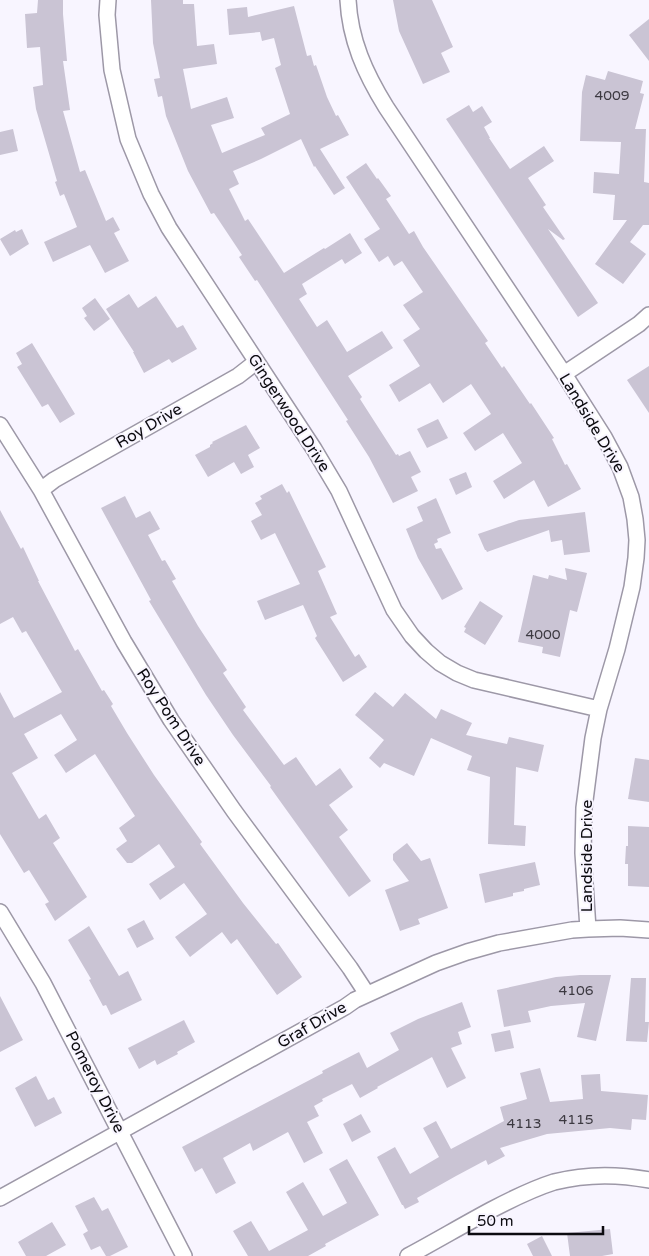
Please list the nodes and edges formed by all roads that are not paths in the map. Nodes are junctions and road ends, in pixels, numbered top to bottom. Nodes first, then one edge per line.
1 (108, 0) edge
2 (348, 0) edge
3 (649, 315) edge
4 (256, 362) junction
5 (564, 374) junction
6 (0, 424) edge
7 (40, 490) junction
8 (599, 709) junction
9 (0, 912) edge
10 (588, 929) junction
11 (649, 930) edge
12 (367, 994) junction
13 (120, 1131) junction
14 (649, 1180) edge
15 (0, 1198) edge
16 (184, 1256) edge
17 (408, 1256) edge

1 - 4 street, Gingerwood Drive
2 - 5 street, Landside Drive
3 - 5 street
4 - 7 street, Roy Drive
4 - 8 street, Gingerwood Drive
5 - 8 street, Landside Drive
6 - 7 street, Roy Pom Drive
7 - 12 street, Roy Pom Drive
8 - 10 street, Landside Drive
9 - 13 street, Pomeroy Drive
10 - 11 street, Graf Drive
10 - 12 street, Graf Drive
12 - 13 street, Graf Drive
13 - 15 street, Graf Drive
13 - 16 street, Pomeroy Drive
14 - 17 street

